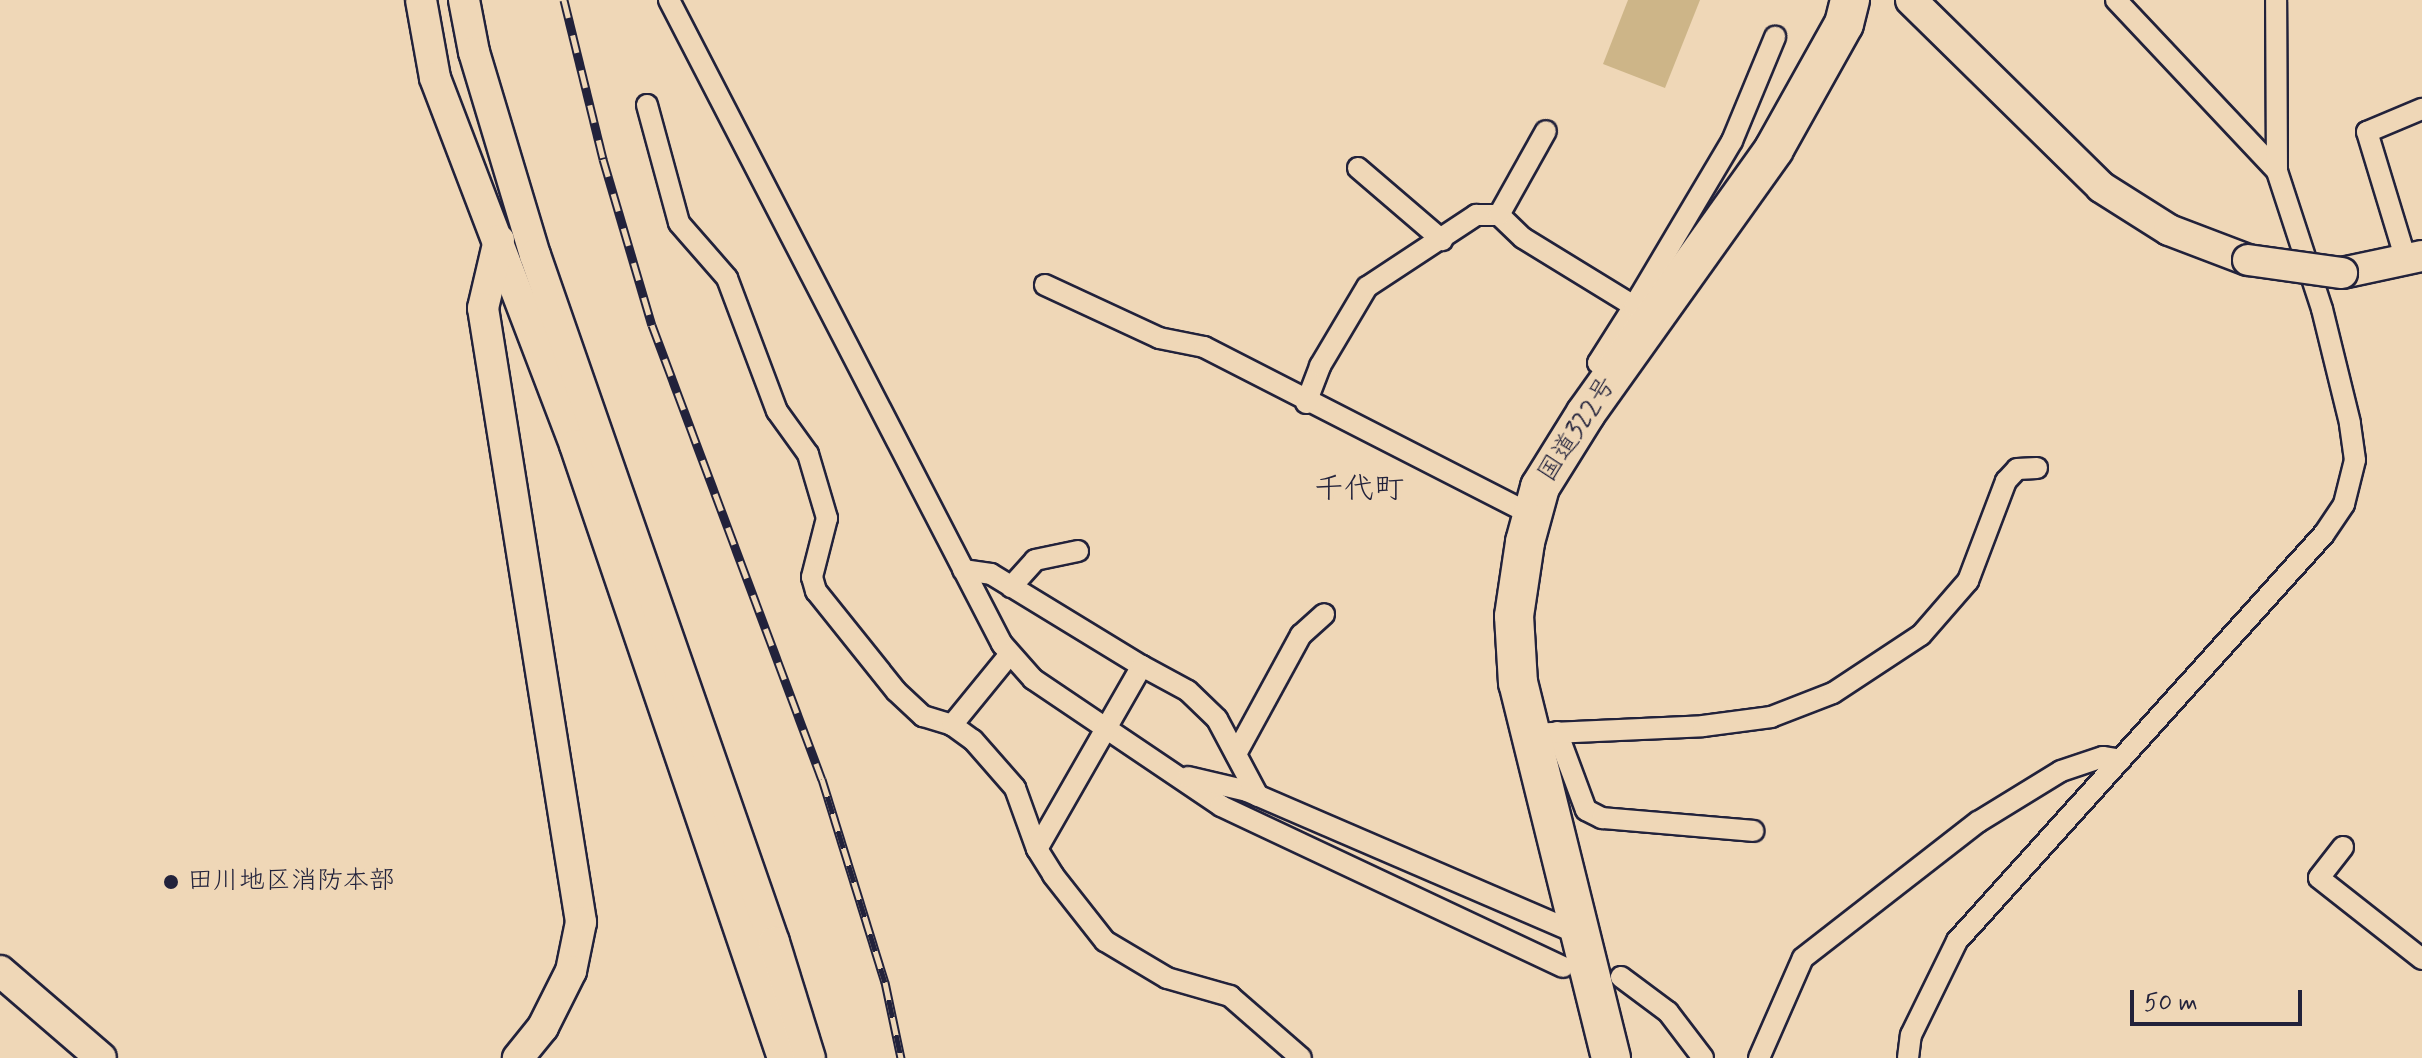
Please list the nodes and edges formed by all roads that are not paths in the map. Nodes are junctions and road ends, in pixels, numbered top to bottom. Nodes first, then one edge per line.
1 (421, 0) edge
2 (464, 0) edge
3 (669, 0) edge
4 (1850, 0) edge
5 (1911, 0) edge
6 (2116, 0) edge
7 (2276, 0) edge
8 (1775, 37) dead end
9 (647, 105) dead end
10 (2422, 109) edge
11 (1546, 131) dead end
12 (1358, 168) dead end
13 (2277, 171) junction
14 (1499, 215) junction
15 (499, 240) junction
16 (1442, 240) junction
17 (2414, 258) edge
18 (1045, 285) dead end
19 (534, 296) junction
20 (1634, 306) junction
21 (487, 329) junction
22 (1614, 373) junction
23 (1306, 403) junction
24 (2037, 468) dead end
25 (1532, 515) junction
26 (1078, 551) dead end
27 (963, 570) junction
28 (1011, 587) junction
29 (1324, 614) dead end
30 (1010, 654) junction
31 (1142, 666) junction
32 (952, 725) junction
33 (1106, 730) junction
34 (1543, 733) junction
35 (1236, 754) junction
36 (2121, 760) junction
37 (1184, 776) junction
38 (1258, 796) junction
39 (1753, 831) dead end
40 (2343, 847) dead end
41 (1037, 849) junction
42 (746, 905) junction
43 (1570, 950) junction
44 (2422, 959) edge
45 (0, 971) edge
46 (1621, 977) dead end
47 (101, 1058) edge
48 (518, 1058) edge
49 (783, 1058) edge
50 (810, 1058) edge
51 (1301, 1058) edge
52 (1611, 1058) edge
53 (1703, 1058) edge
54 (1759, 1058) edge
55 (1908, 1058) edge

1 - 15 street
2 - 19 street
3 - 27 street
4 - 22 highway, 国道322号
5 - 17 street, bridge
6 - 13 street
7 - 13 street
8 - 20 street
9 - 32 street
10 - 17 street
11 - 14 street
12 - 16 street
13 - 36 street
14 - 16 street
14 - 20 street
15 - 19 street
15 - 21 street
16 - 23 street
18 - 23 street
19 - 21 street
19 - 42 street
20 - 22 street
21 - 48 street
22 - 25 highway, 国道322号
23 - 25 street
24 - 34 street
25 - 34 highway, 国道322号
26 - 28 street
27 - 28 street
27 - 30 street
28 - 31 street
29 - 35 street
30 - 32 street
30 - 33 street
31 - 33 street
31 - 35 street
32 - 41 street
33 - 37 street
33 - 41 street
34 - 39 street
34 - 43 highway, 国道322号
35 - 38 street
36 - 54 street
36 - 55 street
37 - 38 street
37 - 43 street
38 - 43 street
40 - 44 street
41 - 51 street
42 - 49 street
42 - 50 street
43 - 52 highway, 国道322号
45 - 47 street
46 - 53 street

